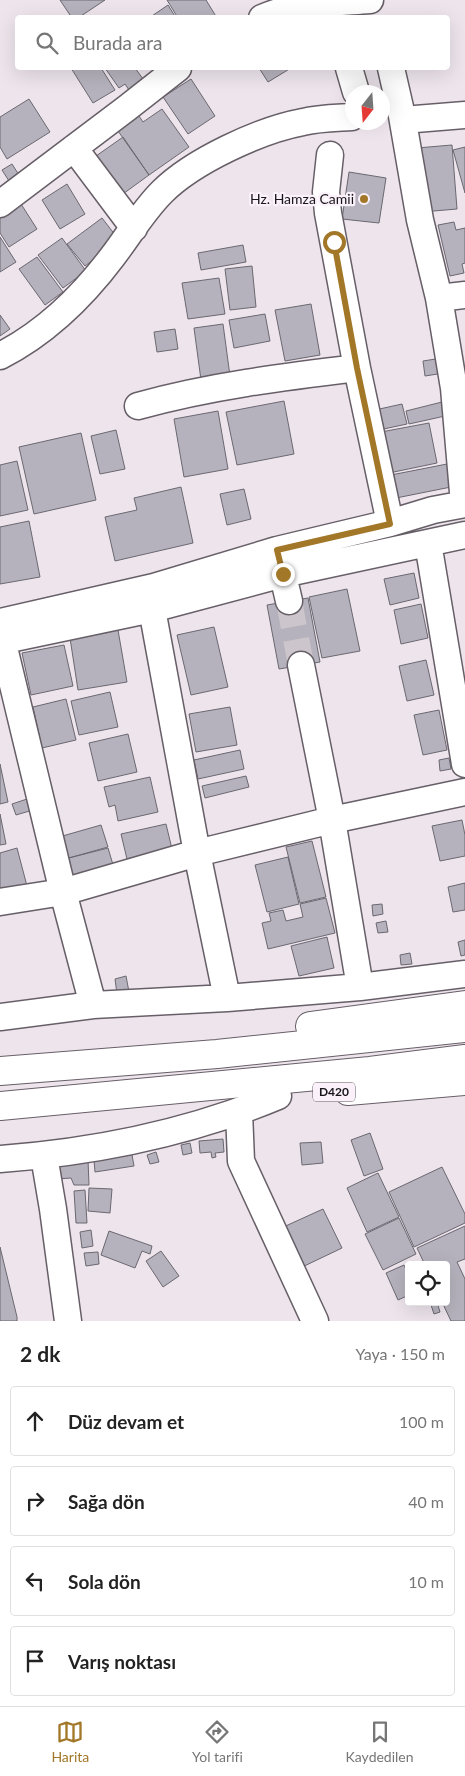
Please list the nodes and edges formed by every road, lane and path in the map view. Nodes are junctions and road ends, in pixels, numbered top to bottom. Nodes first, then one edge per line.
1 (370, 0) edge
2 (376, 0) edge
3 (291, 4) edge
4 (333, 10) edge
5 (268, 15) edge
6 (379, 15) edge
7 (175, 70) edge
8 (350, 70) edge
9 (391, 70) edge
10 (354, 85) edge
11 (465, 114) edge
12 (396, 117) edge
13 (345, 118) edge
14 (74, 148) junction
15 (330, 155) dead end
16 (0, 204) edge
17 (134, 228) junction
18 (465, 295) edge
19 (439, 298) junction
20 (0, 356) edge
21 (357, 368) junction
22 (138, 406) dead end
23 (465, 504) edge
24 (390, 524) junction
25 (465, 535) edge
26 (428, 544) junction
27 (280, 562) junction
28 (289, 601) tunnel mouth
29 (152, 609) junction
30 (1, 634) edge
31 (301, 665) tunnel mouth
32 (465, 764) edge
33 (465, 792) edge
34 (332, 820) junction
35 (197, 853) junction
36 (64, 892) junction
37 (0, 902) edge
38 (465, 974) edge
39 (360, 987) junction
40 (227, 998) junction
41 (93, 1005) junction
42 (465, 1005) edge
43 (0, 1017) edge
44 (465, 1028) edge
45 (217, 1054) junction
46 (465, 1059) edge
47 (0, 1070) edge
48 (465, 1081) edge
49 (202, 1087) junction
50 (278, 1096) junction
51 (0, 1106) edge
52 (239, 1112) junction
53 (44, 1156) junction
54 (0, 1159) edge
55 (68, 1321) edge
56 (315, 1321) edge

1 - 4 street
2 - 6 street
3 - 4 street
3 - 5 street
7 - 14 street
8 - 10 street
9 - 12 street
11 - 12 street
12 - 19 street
13 - 17 street
14 - 16 street
14 - 17 street
15 - 21 street
17 - 20 street
18 - 19 street
19 - 23 street
21 - 22 street
21 - 24 street
23 - 24 street
24 - 27 street
25 - 26 street
26 - 27 street
26 - 32 street
27 - 28 street
27 - 29 street
27 - 30 street
29 - 30 street
29 - 35 street
30 - 36 street
31 - 34 street
33 - 34 street
34 - 35 street
34 - 39 street
35 - 36 street
35 - 40 street
36 - 37 street
36 - 41 street
38 - 39 street
39 - 40 street
40 - 41 street
41 - 43 street
42 - 45 highway
44 - 45 highway
45 - 47 highway
46 - 49 highway
48 - 50 highway, D420
49 - 50 highway, D420
49 - 51 highway, D420
50 - 52 street
52 - 53 street
52 - 56 street
53 - 54 street
53 - 55 street

